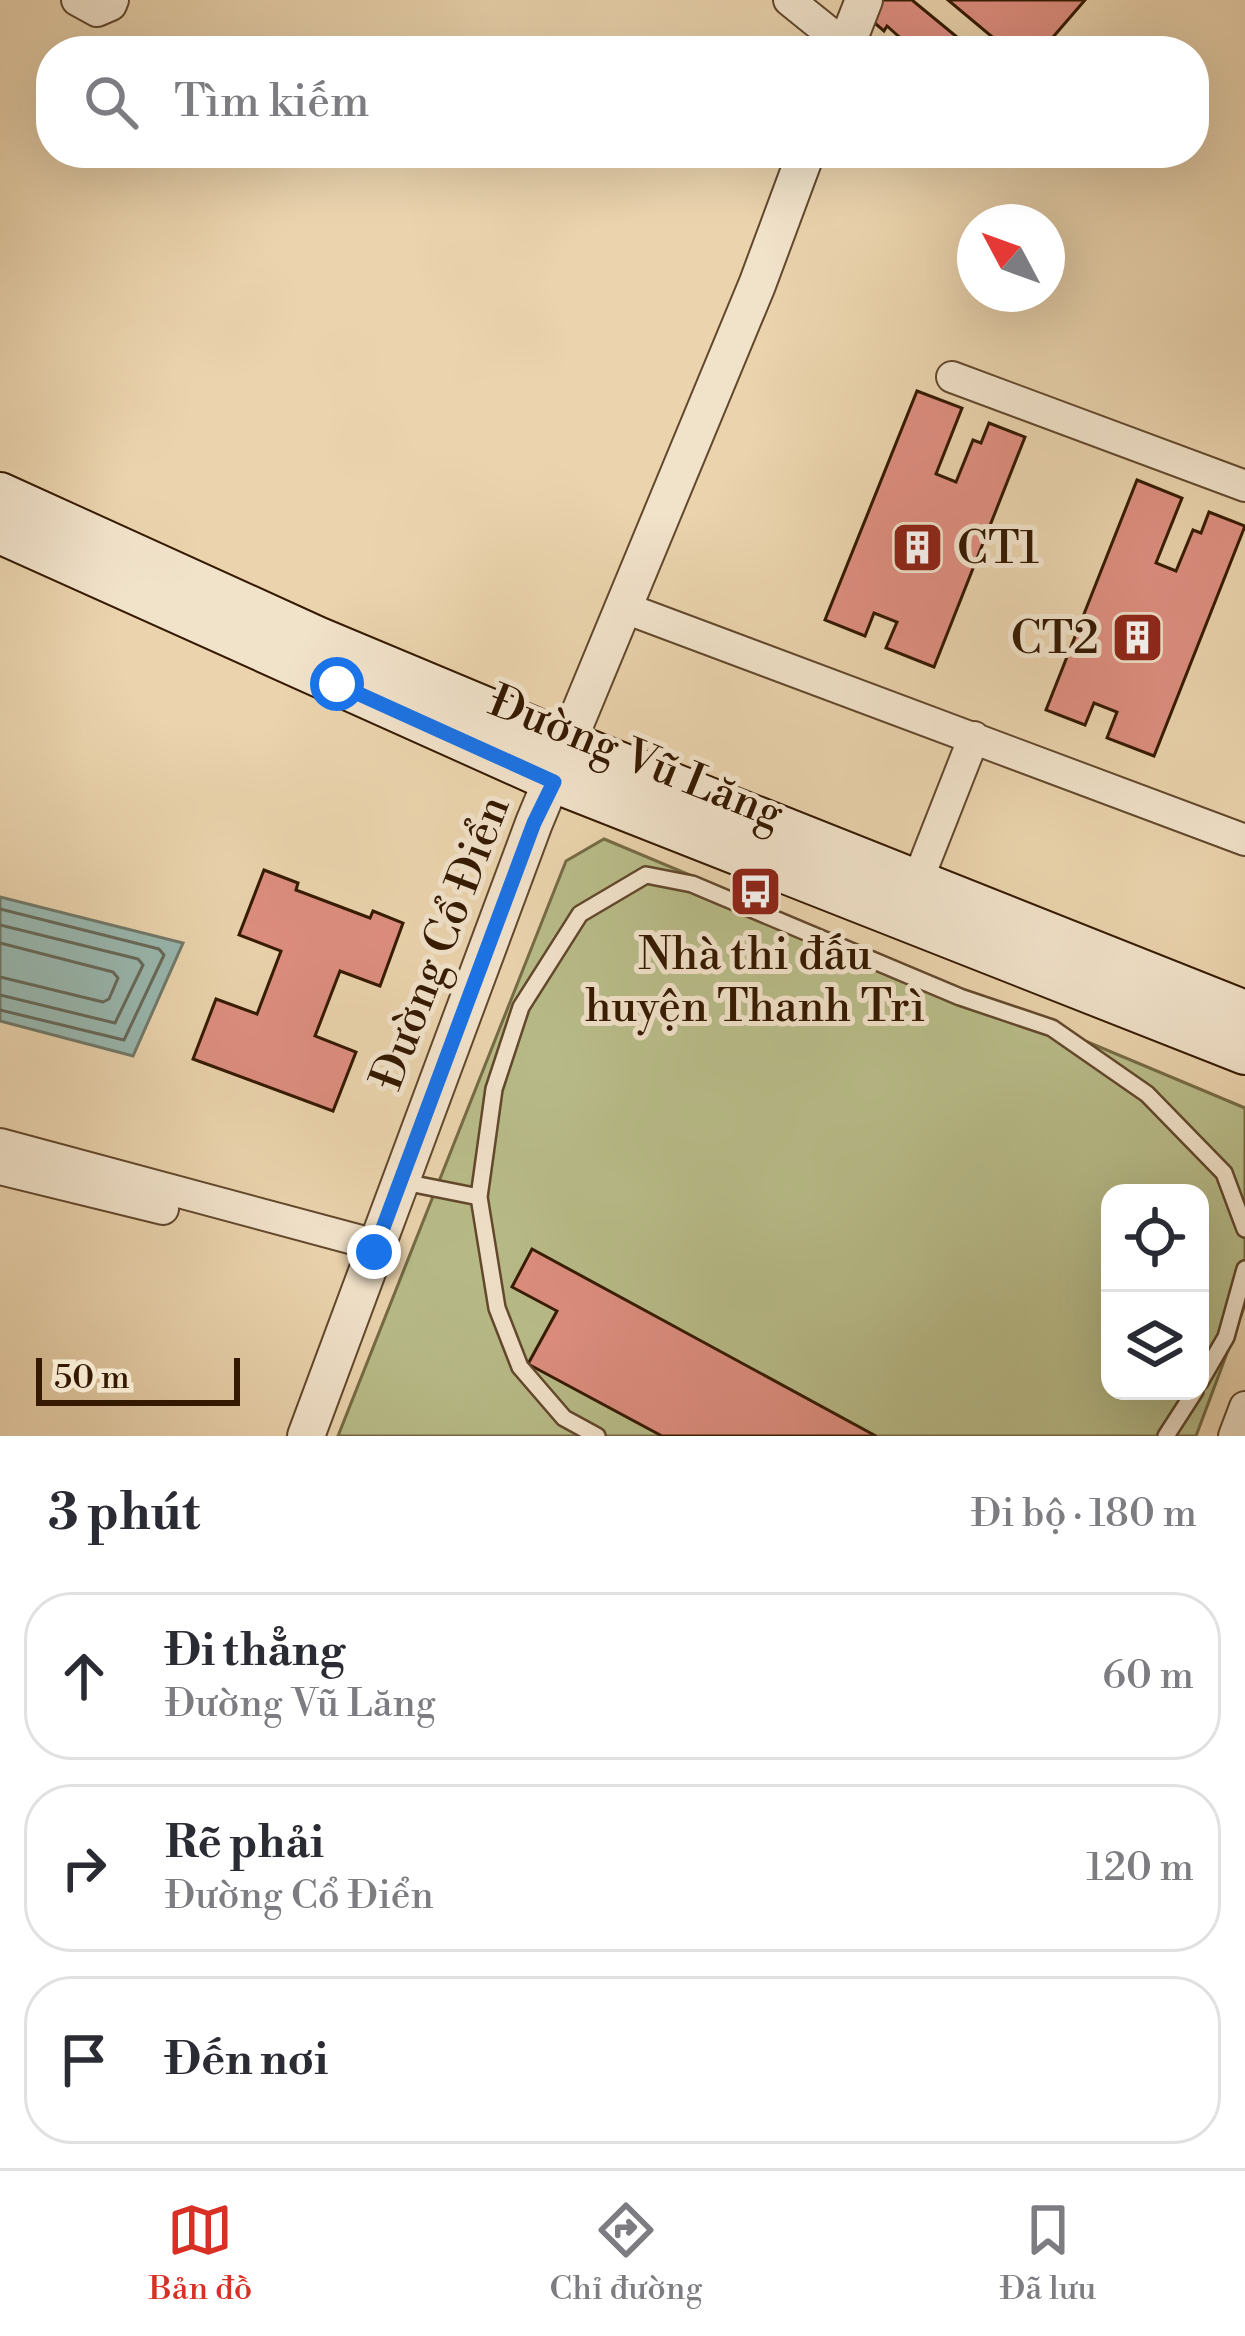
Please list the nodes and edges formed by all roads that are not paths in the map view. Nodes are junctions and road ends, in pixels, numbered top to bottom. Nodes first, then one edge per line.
1 (77, 0) edge
2 (113, 0) edge
3 (789, 0) edge
4 (864, 0) edge
5 (831, 36) edge
6 (850, 36) edge
7 (800, 168) edge
8 (952, 377) dead end
9 (1245, 486) edge
10 (0, 494) edge
11 (0, 532) edge
12 (92, 555) junction
13 (625, 608) junction
14 (974, 737) junction
15 (561, 762) junction
16 (1245, 840) edge
17 (916, 882) junction
18 (1245, 1012) edge
19 (1245, 1053) edge
20 (0, 1144) edge
21 (0, 1168) edge
22 (399, 1180) junction
23 (478, 1198) junction
24 (1245, 1229) edge
25 (374, 1253) junction
26 (1245, 1269) edge
27 (1209, 1366) edge
28 (1190, 1400) edge
29 (1245, 1407) edge
30 (1169, 1434) edge
31 (306, 1436) edge
32 (597, 1436) edge
33 (1234, 1436) edge

1 - 2 street
3 - 5 street
4 - 6 street
7 - 13 street, Đường Cổ Điển
8 - 9 street
10 - 12 main road, Đường Vũ Lăng
11 - 12 main road, Đường Vũ Lăng
12 - 15 main road, Đường Vũ Lăng
13 - 14 street
13 - 15 street, Đường Cổ Điển
14 - 16 street
14 - 17 street
15 - 17 main road, Đường Vũ Lăng
15 - 19 main road, Đường Vũ Lăng
15 - 22 street, Đường Cổ Điển
17 - 18 main road, Đường Vũ Lăng
20 - 25 street
21 - 25 street
22 - 23 lane
22 - 25 street, Đường Cổ Điển
23 - 24 lane
23 - 32 lane
25 - 31 street, Đường Cổ Điển
26 - 27 lane
28 - 30 lane
29 - 33 street

